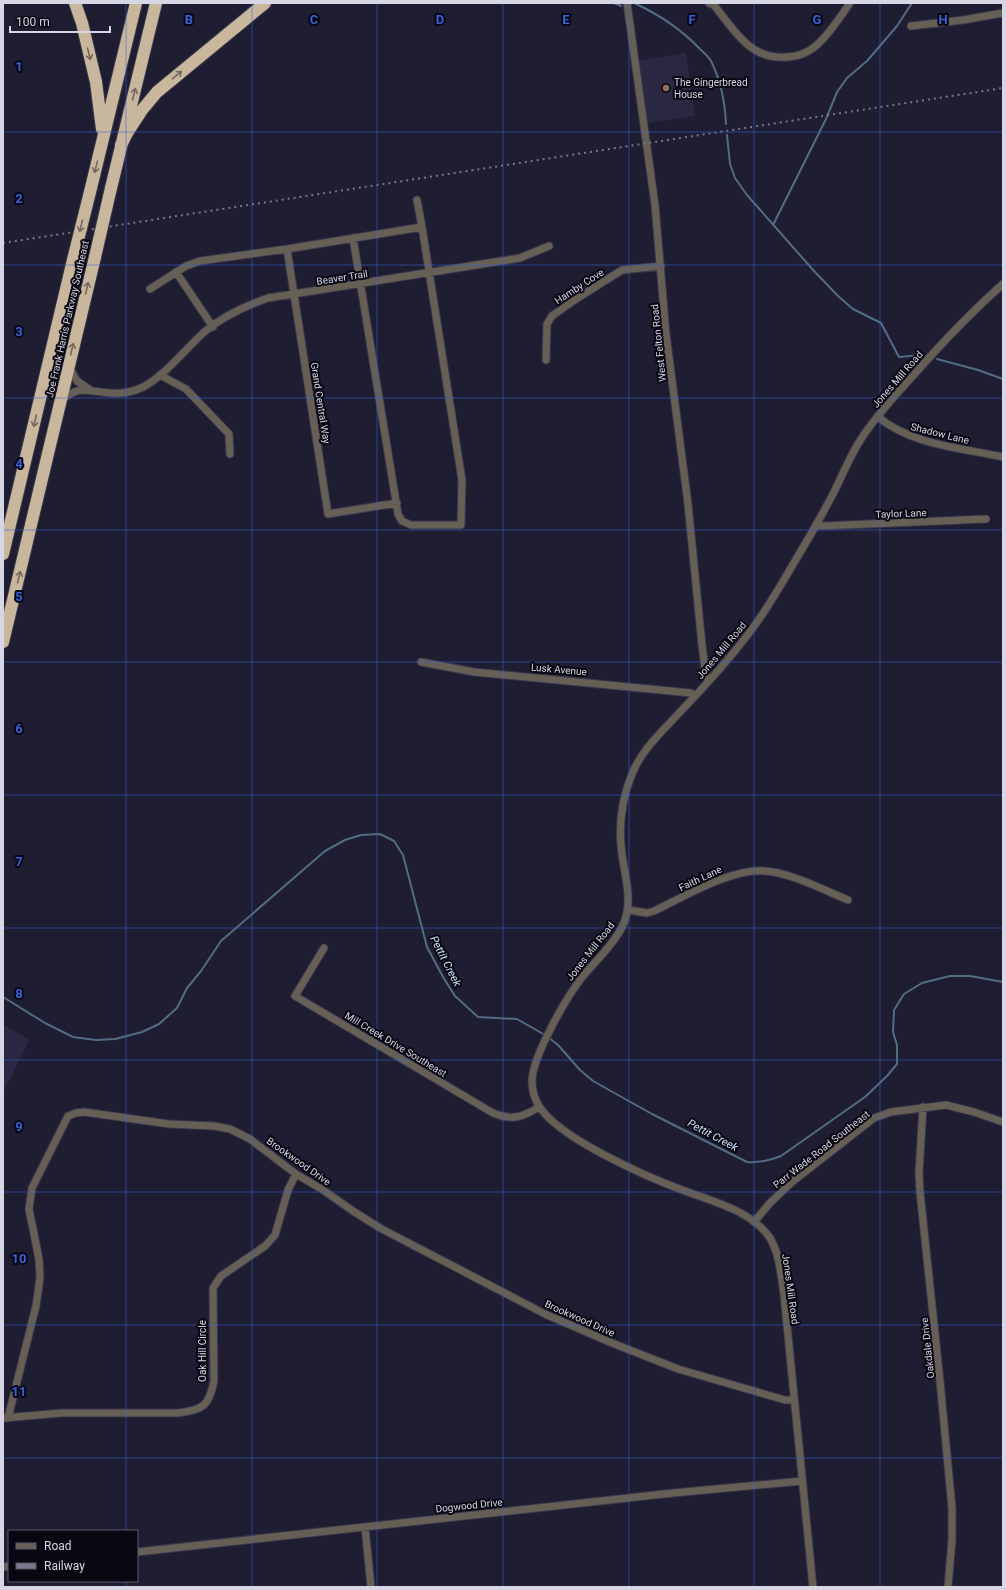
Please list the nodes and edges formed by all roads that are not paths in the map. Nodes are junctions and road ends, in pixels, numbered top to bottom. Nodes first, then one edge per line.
1 (75, 3) edge
2 (136, 3) edge
3 (156, 3) edge
4 (265, 3) edge
5 (626, 3) edge
6 (850, 3) edge
7 (713, 4) edge
8 (1003, 13) edge
9 (911, 26) dead end
10 (102, 142) junction
11 (121, 145) junction
12 (417, 200) dead end
13 (422, 227) junction
14 (353, 238) junction
15 (549, 246) dead end
16 (287, 249) junction
17 (660, 266) junction
18 (176, 272) junction
19 (430, 273) junction
20 (361, 284) junction
21 (1003, 284) edge
22 (150, 289) dead end
23 (294, 294) junction
24 (213, 326) junction
25 (546, 360) dead end
26 (68, 365) junction
27 (160, 374) junction
28 (90, 390) junction
29 (60, 401) junction
30 (878, 417) junction
31 (230, 454) dead end
32 (1003, 457) edge
33 (397, 503) junction
34 (986, 519) dead end
35 (816, 525) junction
36 (3, 554) edge
37 (3, 642) edge
38 (420, 662) dead end
39 (708, 682) junction
40 (695, 696) junction
41 (848, 900) dead end
42 (628, 910) junction
43 (324, 948) dead end
44 (540, 1107) junction
45 (923, 1107) junction
46 (1003, 1122) edge
47 (296, 1174) junction
48 (754, 1222) junction
49 (794, 1400) junction
50 (5, 1418) edge
51 (802, 1480) junction
52 (365, 1527) junction
53 (138, 1552) edge
54 (371, 1587) edge
55 (813, 1587) edge
56 (948, 1587) edge

1 -> 10 highway
2 - 10 highway, Joe Frank Harris Parkway Southeast
11 -> 3 highway, Joe Frank Harris Parkway Southeast
11 -> 4 highway
5 - 17 street, West Felton Road
6 - 7 street
8 - 9 street
10 -> 36 highway, Joe Frank Harris Parkway Southeast, bridge
26 -> 11 highway, Joe Frank Harris Parkway Southeast, bridge
12 - 13 street
13 - 14 street
13 - 19 street
14 - 16 street
14 - 20 street
15 - 19 street, Beaver Trail
16 - 18 street
16 - 23 street, Grand Central Way
17 - 25 street, Hamby Cove
17 - 39 street, West Felton Road
18 - 22 street
18 - 24 street
19 - 20 street, Beaver Trail
19 - 33 street
20 - 23 street, Beaver Trail
20 - 33 street
21 - 30 street, Jones Mill Road
23 - 24 street, Beaver Trail
23 - 33 street, Grand Central Way
24 - 27 street, Beaver Trail
26 - 28 street
26 - 29 highway, Joe Frank Harris Parkway Southeast
27 - 28 street, Beaver Trail
27 - 31 street
28 - 29 street, Beaver Trail
37 -> 29 highway, Joe Frank Harris Parkway Southeast
30 - 32 street, Shadow Lane
30 - 35 street, Jones Mill Road
34 - 35 street, Taylor Lane
35 - 39 street, Jones Mill Road
38 - 40 street, Lusk Avenue
39 - 40 street, Jones Mill Road
40 - 42 street, Jones Mill Road
41 - 42 street, Faith Lane
42 - 44 street, Jones Mill Road
43 - 44 street, Mill Creek Drive Southeast
44 - 48 street, Jones Mill Road
45 - 46 street, Parr Wade Road Southeast
45 - 48 street, Parr Wade Road Southeast
45 - 56 street, Oakdale Drive
47 - 49 street, Brookwood Drive
47 - 50 street, Oak Hill Circle
47 - 50 street, Brookwood Drive
48 - 49 street, Jones Mill Road
49 - 51 street, Jones Mill Road
51 - 52 street, Dogwood Drive
51 - 55 street, Jones Mill Road
52 - 53 street, Dogwood Drive
52 - 54 street

